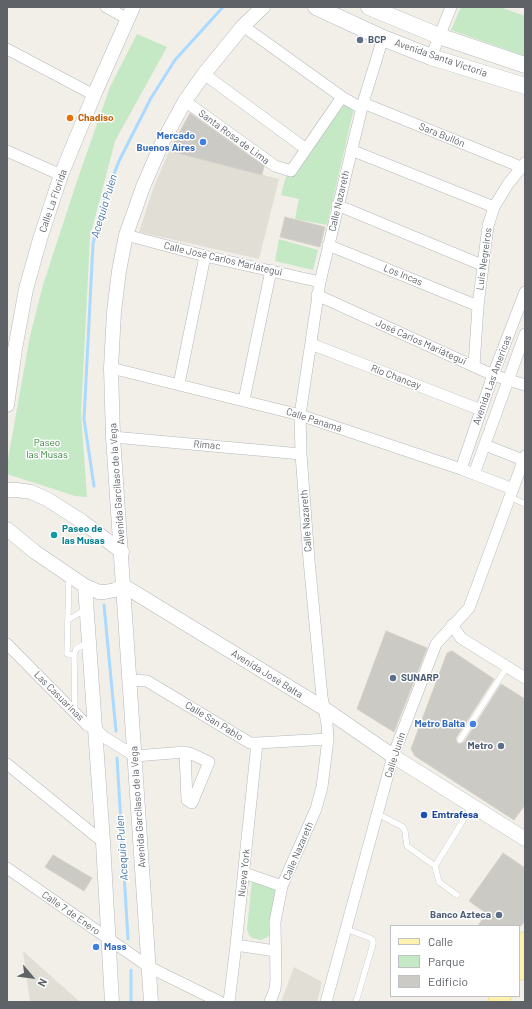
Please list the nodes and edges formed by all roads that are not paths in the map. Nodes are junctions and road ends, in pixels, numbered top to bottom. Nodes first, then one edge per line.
1 (106, 7) edge
2 (263, 7) edge
3 (316, 7) edge
4 (368, 7) edge
5 (451, 7) edge
6 (384, 10) edge
7 (130, 13) edge
8 (243, 26) junction
9 (439, 36) junction
10 (383, 38) junction
11 (7, 49) edge
12 (431, 56) junction
13 (525, 66) edge
14 (204, 74) junction
15 (525, 86) edge
16 (94, 95) junction
17 (342, 97) junction
18 (185, 101) junction
19 (362, 105) junction
20 (306, 149) junction
21 (351, 150) junction
22 (7, 151) edge
23 (523, 165) edge
24 (61, 175) junction
25 (337, 205) junction
26 (494, 207) junction
27 (126, 235) junction
28 (328, 245) junction
29 (206, 256) junction
30 (482, 265) junction
31 (271, 270) junction
32 (320, 282) junction
33 (525, 292) edge
34 (318, 295) junction
35 (478, 306) junction
36 (525, 334) edge
37 (311, 344) junction
38 (474, 366) junction
39 (111, 368) junction
40 (493, 376) junction
41 (507, 380) junction
42 (179, 384) junction
43 (525, 385) edge
44 (244, 400) junction
45 (7, 405) edge
46 (481, 410) junction
47 (300, 415) junction
48 (113, 437) junction
49 (485, 445) junction
50 (301, 454) junction
51 (524, 458) edge
52 (461, 469) junction
53 (474, 474) junction
54 (7, 490) edge
55 (512, 493) junction
56 (525, 504) edge
57 (7, 529) edge
58 (122, 552) junction
59 (69, 576) junction
60 (85, 586) junction
61 (124, 586) junction
62 (86, 609) junction
63 (68, 620) junction
64 (452, 625) junction
65 (88, 642) junction
66 (7, 644) edge
67 (74, 655) junction
68 (507, 667) junction
69 (525, 678) edge
70 (130, 680) junction
71 (325, 709) junction
72 (75, 713) junction
73 (95, 728) junction
74 (328, 739) junction
75 (460, 740) dead end
76 (257, 744) junction
77 (185, 752) junction
78 (135, 756) junction
79 (393, 756) junction
80 (7, 764) edge
81 (472, 806) junction
82 (378, 814) junction
83 (525, 840) edge
84 (103, 842) junction
85 (435, 866) junction
86 (7, 868) edge
87 (244, 873) junction
88 (282, 886) junction
89 (457, 895) dead end
90 (346, 929) junction
91 (109, 939) junction
92 (236, 945) junction
93 (276, 951) junction
94 (149, 967) junction
95 (112, 1002) edge
96 (151, 1002) edge
97 (220, 1002) edge
98 (228, 1002) edge
99 (270, 1002) edge
100 (326, 1002) edge
101 (356, 1002) edge

1 - 7 street
2 - 8 street, Avenida Garcilaso de la Vega
3 - 10 main road, Avenida Santa Victoria
4 - 6 main road, Avenida Santa Victoria
5 - 9 street
6 - 9 main road, Avenida Santa Victoria
7 - 16 street, Calle La Florida
8 - 14 street, Avenida Garcilaso de la Vega
8 - 17 street, Sara Bullón
9 - 12 street
9 - 13 main road, Avenida Santa Victoria
10 - 12 main road, Avenida Santa Victoria
10 - 19 street, Calle Nazareth
11 - 16 street
12 - 15 main road, Avenida Santa Victoria
14 - 18 street, Avenida Garcilaso de la Vega
14 - 20 street
16 - 24 street, Calle La Florida
17 - 19 street, Sara Bullón
17 - 20 street, Santa Rosa de Lima
18 - 20 street, Santa Rosa de Lima
18 - 27 street, Avenida Garcilaso de la Vega
19 - 21 street, Calle Nazareth
19 - 23 street, Sara Bullón
21 - 25 street, Calle Nazareth
21 - 26 street
22 - 24 street
23 - 26 street, Luis Negreiros
24 - 45 street, Calle La Florida
25 - 28 street, Calle Nazareth
25 - 30 street
26 - 30 street, Luis Negreiros
27 - 29 street, Calle José Carlos Mariátegui
27 - 39 street, Avenida Garcilaso de la Vega
28 - 32 street, Calle Nazareth
28 - 35 street, Los Incas
29 - 31 street, Calle José Carlos Mariátegui
29 - 42 street
30 - 35 street, Luis Negreiros
31 - 32 street, Calle José Carlos Mariátegui
31 - 44 street
32 - 34 street, Calle Nazareth
33 - 40 street, Avenida Las Americas
34 - 37 street, Calle Nazareth
34 - 38 street, José Carlos Mariátegui
35 - 38 street, Luis Negreiros
36 - 41 street, Avenida Las Americas
37 - 46 street, Río Chancay
37 - 47 street, Calle Nazareth
38 - 40 street, José Carlos Mariátegui
39 - 42 street, Calle Panamá
39 - 48 street, Avenida Garcilaso de la Vega
40 - 41 street, José Carlos Mariátegui
40 - 46 street, Avenida Las Americas
41 - 43 street, José Carlos Mariátegui
41 - 49 street, Avenida Las Americas
42 - 44 street, Calle Panamá
44 - 47 street, Calle Panamá
46 - 52 street, Avenida Las Americas
47 - 50 street, Calle Nazareth
47 - 52 street, Calle Panamá
48 - 50 street, Rímac
48 - 58 street, Avenida Garcilaso de la Vega
49 - 51 street
49 - 53 street, Avenida Las Americas
50 - 71 street, Calle Nazareth
51 - 55 street, Calle Junín
52 - 53 street, Calle Panamá
53 - 55 street, Calle Panamá
54 - 58 street
55 - 56 lane
55 - 64 street, Calle Junín
57 - 59 street
58 - 61 street, Avenida Garcilaso de la Vega
59 - 60 street
59 - 63 lane
60 - 61 street
60 - 62 street
61 - 70 street, Avenida Garcilaso de la Vega
61 - 71 street, Avenida José Balta
62 - 63 lane
62 - 65 street
63 - 67 lane
64 - 68 street
64 - 79 street, Calle Junín
65 - 67 lane
65 - 73 street
66 - 72 street, Las Casuarinas
67 - 72 lane
68 - 69 street
68 - 75 lane
70 - 76 street, Calle San Pablo
70 - 78 street, Avenida Garcilaso de la Vega
71 - 74 street, Calle Nazareth
71 - 79 street, Avenida José Balta
72 - 73 street, Las Casuarinas
73 - 78 street, Las Casuarinas
73 - 84 street
74 - 76 street, Calle San Pablo
74 - 88 street, Calle Nazareth
76 - 87 street, Nueva York
77 - 77 street
77 - 78 street
78 - 94 street, Avenida Garcilaso de la Vega
79 - 81 street, Avenida José Balta
79 - 82 street, Calle Junín
80 - 84 street
81 - 83 street, Avenida José Balta
81 - 85 lane
82 - 85 lane
82 - 90 street, Calle Junín
84 - 91 street
85 - 89 lane
86 - 91 street, Calle 7 de Enero
87 - 88 street
87 - 92 street, Nueva York
88 - 93 street, Calle Nazareth
90 - 100 street, Calle Junín
90 - 101 lane
91 - 94 street, Calle 7 de Enero
91 - 95 street
92 - 93 street
92 - 98 street, Nueva York
93 - 99 street, Calle Nazareth
94 - 96 street, Avenida Garcilaso de la Vega
94 - 97 street, Calle 7 de Enero

